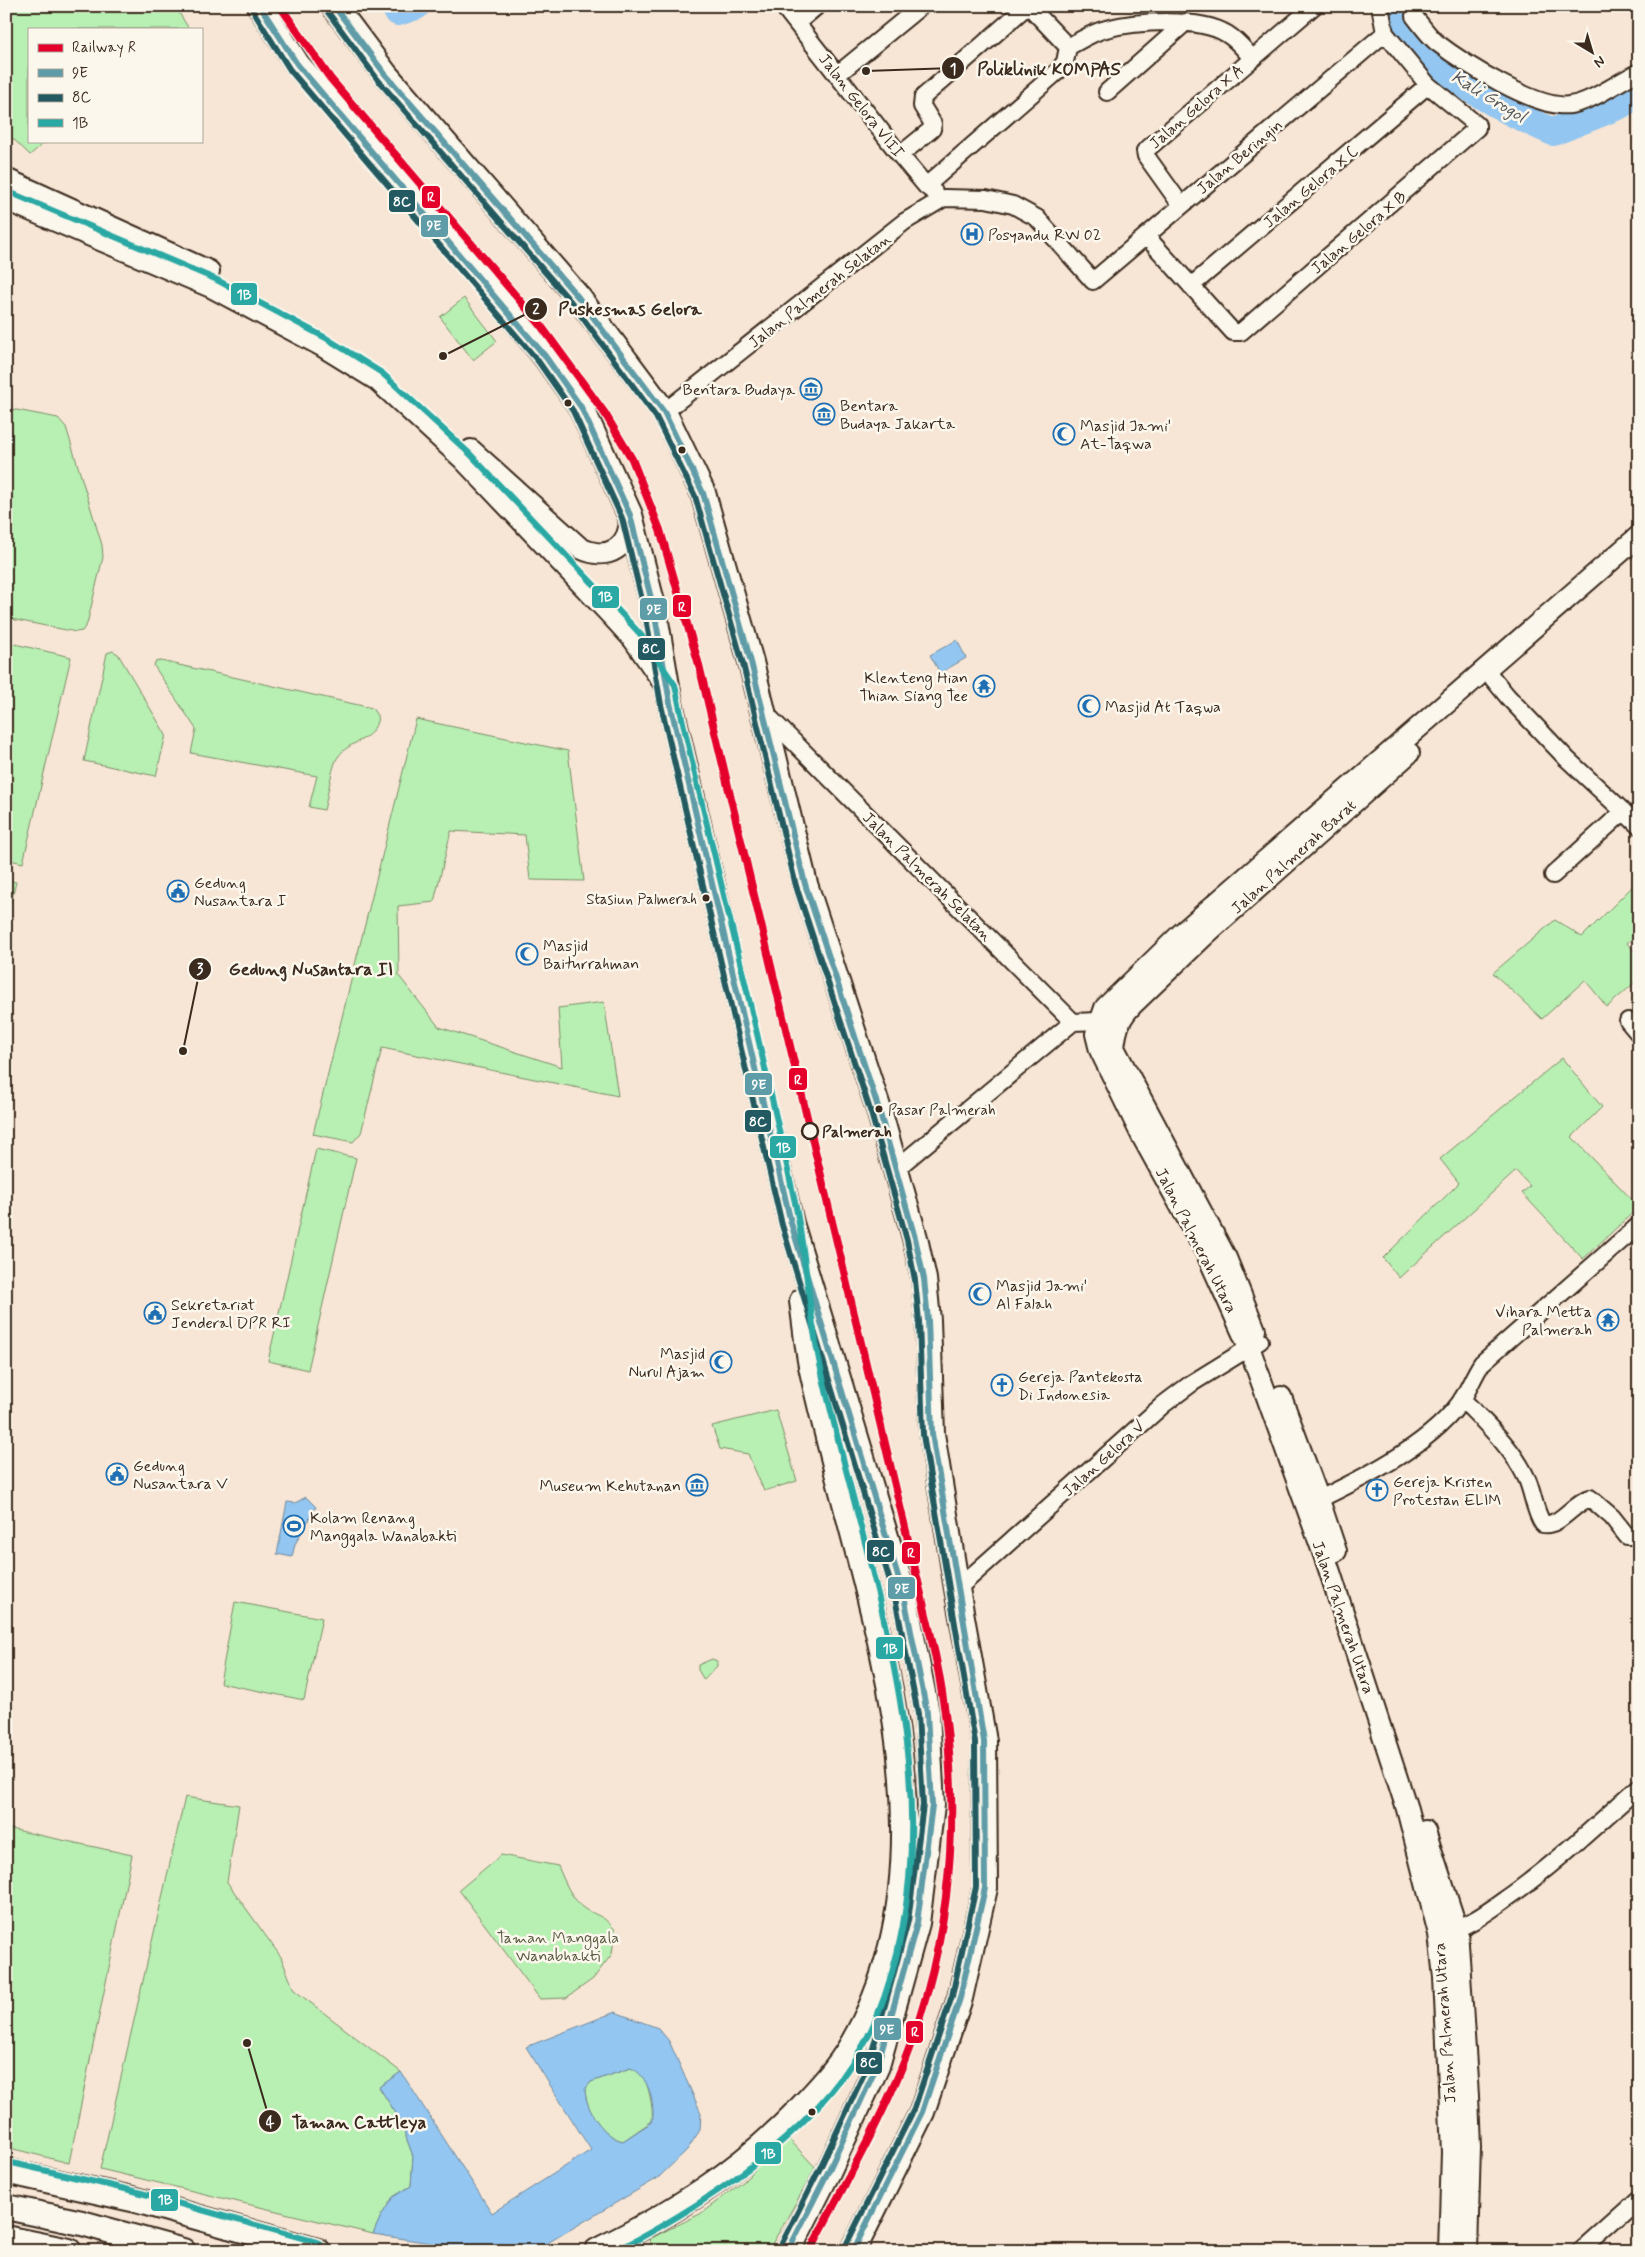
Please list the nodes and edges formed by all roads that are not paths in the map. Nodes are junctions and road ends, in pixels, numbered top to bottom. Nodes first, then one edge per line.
1 (260, 6) edge
2 (334, 6) edge
3 (783, 6) edge
4 (817, 6) edge
5 (921, 6) edge
6 (1028, 6) edge
7 (1314, 6) edge
8 (1380, 6) edge
9 (1414, 16) dead end
10 (798, 22) junction
11 (1186, 22) junction
12 (1385, 33) junction
13 (1068, 47) junction
14 (1252, 58) junction
15 (1639, 72) edge
16 (838, 74) junction
17 (1428, 85) junction
18 (1108, 92) dead end
19 (900, 155) junction
20 (6, 179) edge
21 (926, 186) junction
22 (944, 198) junction
23 (6, 200) edge
24 (1181, 205) junction
25 (1146, 236) junction
26 (1191, 286) junction
27 (664, 412) junction
28 (630, 516) junction
29 (1639, 536) edge
30 (1639, 552) edge
31 (1489, 674) junction
32 (667, 688) junction
33 (764, 712) junction
34 (1623, 812) junction
35 (1639, 826) edge
36 (1553, 875) dead end
37 (1099, 1021) junction
38 (1628, 1021) dead end
39 (1073, 1022) junction
40 (1639, 1034) edge
41 (1114, 1048) joint
42 (1148, 1132) junction
43 (897, 1168) junction
44 (791, 1223) junction
45 (1639, 1225) edge
46 (1255, 1344) junction
47 (1462, 1399) junction
48 (1312, 1503) junction
49 (1639, 1536) edge
50 (957, 1589) junction
51 (1639, 1787) edge
52 (908, 1918) junction
53 (1448, 1932) junction
54 (1457, 2058) junction
55 (6, 2172) edge
56 (1639, 2198) edge
57 (6, 2207) edge
58 (6, 2238) edge
59 (69, 2251) edge
60 (183, 2251) edge
61 (318, 2251) edge
62 (597, 2251) edge
63 (788, 2251) edge
64 (853, 2251) edge
65 (1448, 2251) edge
66 (1467, 2251) edge
67 (1580, 2251) edge

1 - 28 highway
2 - 27 highway
3 - 10 street, Jalan Gelora VIII
4 - 10 street
5 - 16 street
6 - 13 street
6 - 19 street
7 - 14 street, Jalan Gelora X A
8 - 12 street
9 - 15 street
10 - 16 street, Jalan Gelora VIII
11 - 13 street, Jalan Gelora X A
11 - 14 street, Jalan Gelora X A
11 - 18 street
12 - 17 street, Jalan Gelora X B
12 - 24 street, Jalan Beringin
13 - 21 street
14 - 24 street, Jalan Gelora X A
16 - 19 street, Jalan Gelora VIII
17 - 26 street, Jalan Gelora X C
17 - 26 street, Jalan Gelora X B
19 - 21 street, Jalan Gelora VIII
20 - 28 main road
21 - 22 street, Jalan Gelora VIII
22 - 25 street, Jalan Beringin
22 - 27 street, Jalan Palmerah Selatan
23 - 32 main road
24 - 25 street, Jalan Beringin
25 - 26 street, Jalan Gelora X B
27 - 33 highway
28 - 32 highway
29 - 31 main road, Jalan Palmerah Barat
30 - 31 main road, Jalan Palmerah Barat
31 - 34 street
31 - 37 main road, Jalan Palmerah Barat
31 - 41 main road, Jalan Palmerah Barat
32 - 44 highway
33 - 39 street, Jalan Palmerah Selatan
33 - 43 highway
34 - 35 street
34 - 36 street
37 - 39 street
37 - 42 main road, Jalan Palmerah Utara
38 - 40 street
39 - 43 street
41 - 42 main road, Jalan Palmerah Utara
42 - 46 main road, Jalan Palmerah Utara
43 - 50 highway
44 - 52 highway
44 - 52 highway
45 - 47 street
46 - 48 main road, Jalan Palmerah Utara
46 - 50 street, Jalan Gelora V
47 - 48 street
47 - 49 street
48 - 53 main road, Jalan Palmerah Utara
50 - 64 highway
51 - 53 street
52 - 62 highway
52 - 63 highway
53 - 54 main road, Jalan Palmerah Utara
54 - 65 main road, Jalan Palmerah Utara
54 - 66 main road, Jalan Palmerah Utara
55 - 61 highway
56 - 67 street
57 - 60 highway
58 - 59 highway

